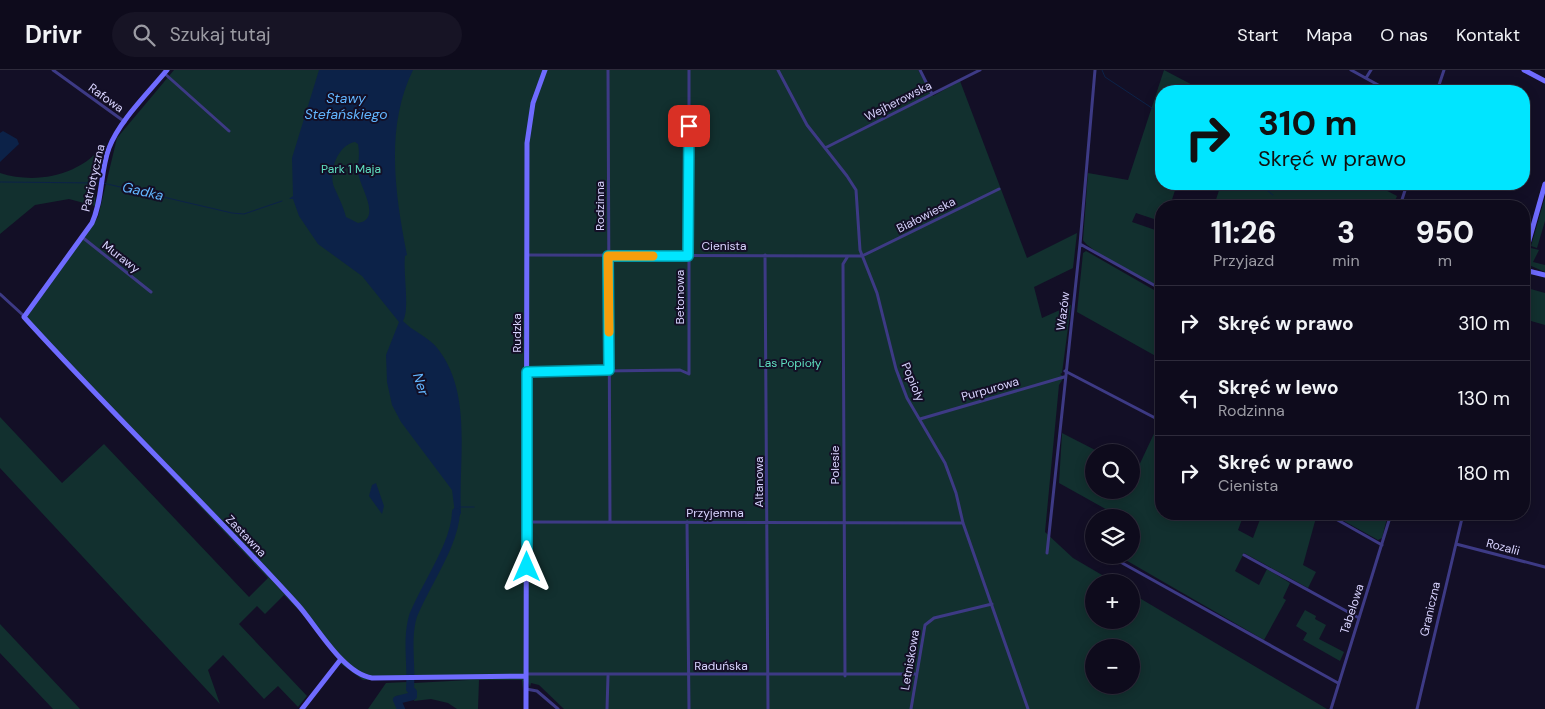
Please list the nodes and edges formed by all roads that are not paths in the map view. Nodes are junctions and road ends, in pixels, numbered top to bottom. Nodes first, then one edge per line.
1 (53, 70) edge
2 (546, 70) edge
3 (608, 70) edge
4 (689, 70) edge
5 (778, 70) edge
6 (920, 70) edge
7 (980, 70) edge
8 (1095, 70) edge
9 (1351, 70) edge
10 (1371, 70) edge
11 (1444, 70) edge
12 (1524, 70) edge
13 (166, 72) edge
14 (1366, 78) junction
15 (1545, 81) edge
16 (1378, 85) edge
17 (1439, 85) edge
18 (932, 94) junction
19 (125, 122) junction
20 (229, 131) dead end
21 (825, 148) junction
22 (1545, 184) edge
23 (999, 189) dead end
24 (81, 237) junction
25 (1530, 237) edge
26 (1080, 244) junction
27 (527, 255) junction
28 (765, 255) junction
29 (608, 256) junction
30 (688, 256) junction
31 (848, 256) junction
32 (862, 256) junction
33 (1530, 271) edge
34 (1545, 275) edge
35 (1155, 286) edge
36 (151, 292) dead end
37 (0, 294) edge
38 (24, 317) junction
39 (609, 370) junction
40 (1065, 371) junction
41 (527, 372) junction
42 (1064, 377) junction
43 (920, 419) junction
44 (1155, 419) edge
45 (1338, 520) edge
46 (1389, 520) edge
47 (1462, 520) edge
48 (610, 521) junction
49 (527, 522) junction
50 (687, 522) junction
51 (768, 522) junction
52 (844, 523) junction
53 (963, 523) junction
54 (1456, 544) junction
55 (1382, 545) junction
56 (1047, 553) dead end
57 (1244, 555) dead end
58 (1124, 564) edge
59 (1545, 567) edge
60 (992, 604) junction
61 (1359, 618) junction
62 (341, 658) junction
63 (690, 674) junction
64 (768, 674) junction
65 (915, 674) junction
66 (526, 675) junction
67 (608, 676) junction
68 (845, 676) junction
69 (1338, 683) junction
70 (526, 689) junction
71 (302, 709) edge
72 (526, 709) edge
73 (558, 709) edge
74 (607, 709) edge
75 (689, 709) edge
76 (768, 709) edge
77 (911, 709) edge
78 (1028, 709) edge
79 (1331, 709) edge
80 (1417, 709) edge

1 - 19 street, Rafowa
2 - 27 street, Rudzka
3 - 29 street, Rodzinna
4 - 30 street, Betonowa
5 - 21 street, Popioły
6 - 18 street
7 - 18 street, Wejherowska
8 - 26 street, Wazów
9 - 14 street
10 - 14 street
11 - 17 street
12 - 15 street
13 - 19 street, Patriotyczna
13 - 20 street
14 - 16 street
18 - 21 street, Wejherowska
19 - 24 street, Patriotyczna
21 - 32 street, Popioły
22 - 25 street
23 - 32 street, Białowieska
24 - 36 street, Murawy
24 - 38 street, Patriotyczna
26 - 35 street
26 - 40 street, Wazów
27 - 29 street, Cienista
27 - 41 street, Rudzka
28 - 30 street, Cienista
28 - 31 street, Cienista
28 - 51 street, Altanowa
29 - 30 street, Cienista
29 - 39 street, Rodzinna
30 - 39 street, Betonowa
31 - 32 street, Cienista
31 - 52 street, Polesie
32 - 43 street, Popioły
33 - 34 street
37 - 38 street, Zastawna
38 - 62 street, Zastawna
39 - 41 street
39 - 48 street, Rodzinna
40 - 42 street, Wazów
40 - 44 street
41 - 49 street, Rudzka
42 - 43 street, Purpurowa
42 - 56 street, Wazów
43 - 53 street, Popioły
45 - 55 street
46 - 55 street, Tabelowa
47 - 54 street, Graniczna
48 - 49 street, Przyjemna
48 - 50 street, Przyjemna
49 - 66 street, Rudzka
50 - 51 street, Przyjemna
50 - 63 street
51 - 52 street, Przyjemna
51 - 64 street, Altanowa
52 - 53 street, Przyjemna
52 - 68 street, Polesie
53 - 60 street, Popioły
54 - 59 street, Rozalii
54 - 80 street, Graniczna
55 - 61 street, Tabelowa
57 - 61 street
58 - 69 street
60 - 65 street, Letniskowa
60 - 78 street, Popioły
61 - 69 street, Tabelowa
62 - 66 street, Zastawna
62 - 71 street
63 - 64 street, Raduńska
63 - 67 street, Raduńska
63 - 75 street
64 - 68 street, Raduńska
64 - 76 street, Altanowa
65 - 68 street, Raduńska
65 - 77 street, Letniskowa
66 - 67 street, Raduńska
66 - 70 street, Rudzka
67 - 74 street
69 - 79 street, Tabelowa
70 - 72 street, Rudzka
70 - 73 street

